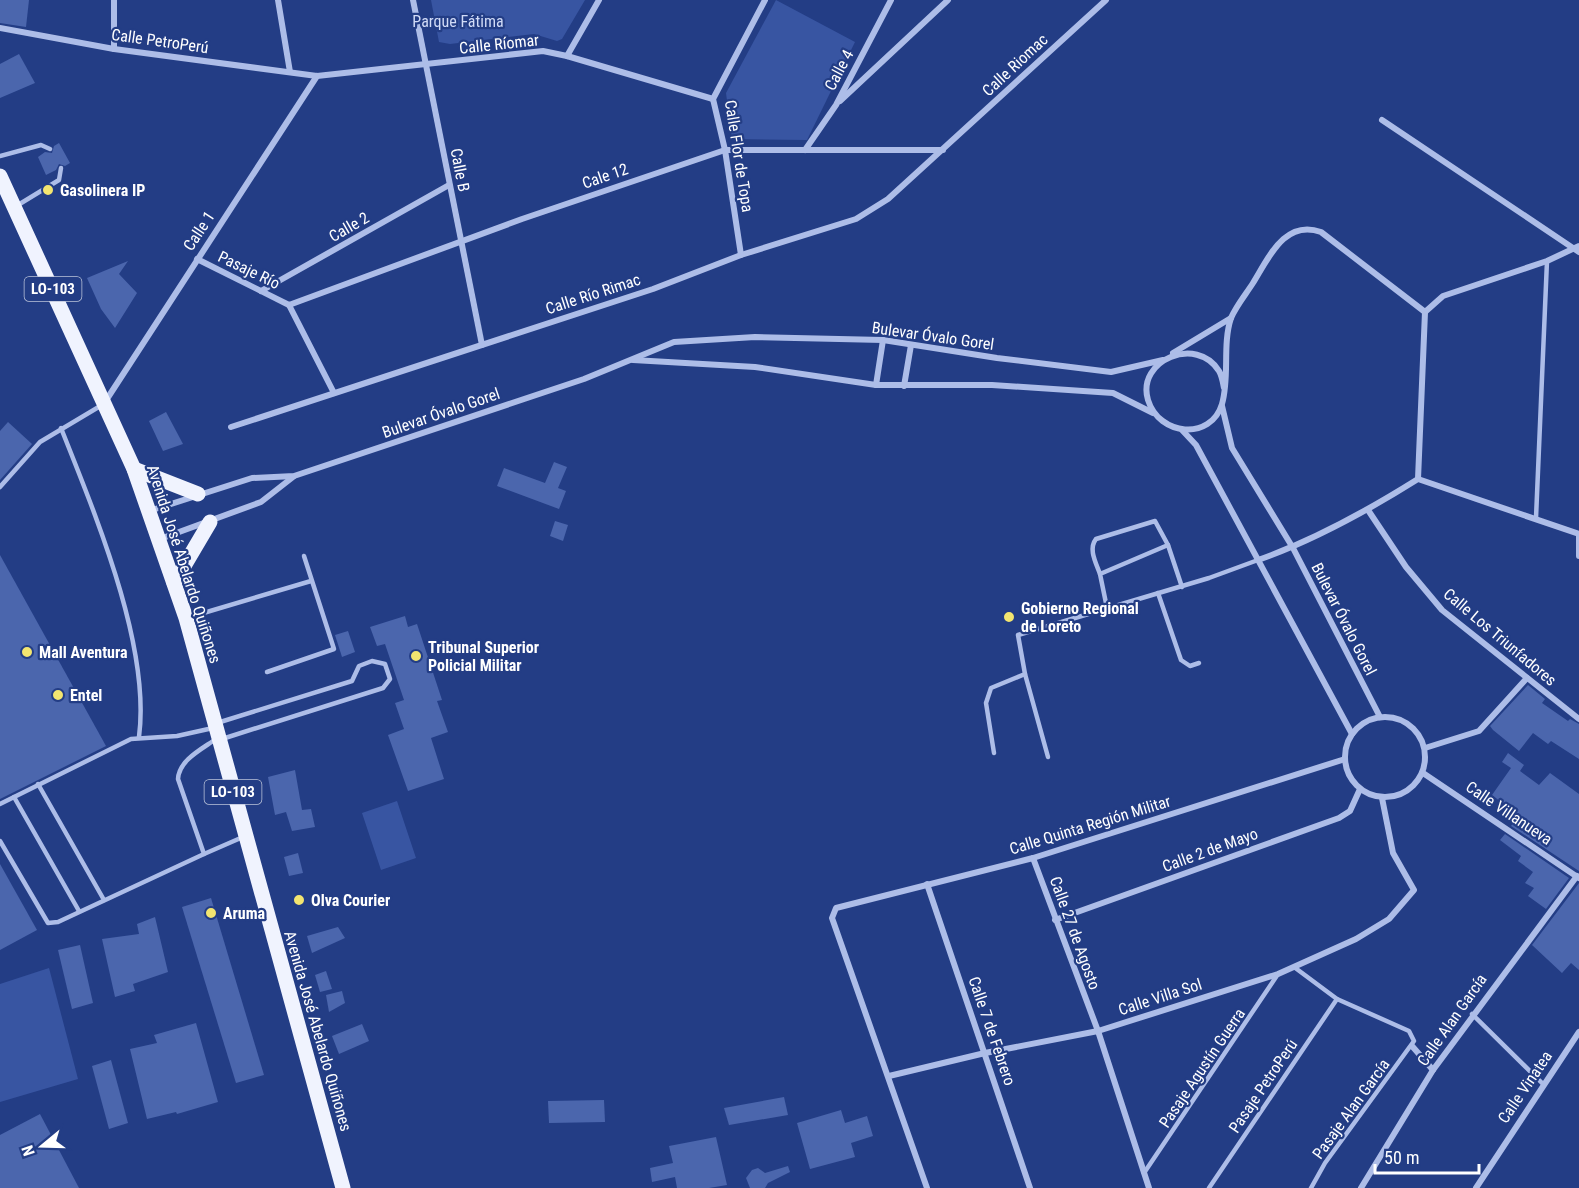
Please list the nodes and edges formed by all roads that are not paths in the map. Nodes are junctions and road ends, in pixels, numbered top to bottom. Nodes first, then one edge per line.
1 (114, 0) edge
2 (278, 0) edge
3 (413, 0) edge
4 (599, 0) edge
5 (765, 0) edge
6 (891, 0) edge
7 (948, 0) edge
8 (1106, 0) edge
9 (0, 28) edge
10 (114, 49) junction
11 (567, 56) junction
12 (427, 65) junction
13 (290, 72) junction
14 (317, 76) junction
15 (713, 99) junction
16 (836, 105) junction
17 (1382, 120) dead end
18 (50, 149) dead end
19 (725, 150) junction
20 (805, 150) junction
21 (943, 150) junction
22 (0, 156) edge
23 (61, 168) dead end
24 (0, 176) edge
25 (449, 185) junction
26 (15, 207) junction
27 (461, 241) junction
28 (1578, 249) edge
29 (741, 255) junction
30 (197, 259) junction
31 (1547, 261) junction
32 (261, 291) junction
33 (289, 305) junction
34 (1425, 312) junction
35 (1232, 318) junction
36 (884, 340) junction
37 (482, 345) junction
38 (911, 345) junction
39 (1170, 355) junction
40 (629, 360) junction
41 (1162, 360) junction
42 (876, 385) junction
43 (904, 386) junction
44 (1224, 388) junction
45 (334, 393) junction
46 (105, 402) junction
47 (1222, 406) junction
48 (1154, 414) junction
49 (61, 428) junction
50 (231, 428) dead end
51 (1182, 430) junction
52 (134, 469) junction
53 (294, 477) junction
54 (1418, 479) junction
55 (0, 487) edge
56 (198, 495) junction
57 (1368, 510) junction
58 (149, 511) junction
59 (1536, 518) junction
60 (210, 522) junction
61 (1579, 535) edge
62 (159, 539) junction
63 (1167, 545) junction
64 (1293, 548) junction
65 (304, 556) dead end
66 (1579, 556) edge
67 (1258, 560) junction
68 (1100, 574) junction
69 (311, 581) junction
70 (174, 583) junction
71 (1182, 587) junction
72 (1158, 593) junction
73 (1107, 608) junction
74 (186, 618) junction
75 (1199, 663) dead end
76 (267, 672) dead end
77 (1025, 674) junction
78 (1527, 678) junction
79 (1380, 717) junction
80 (1579, 719) edge
81 (217, 732) junction
82 (1352, 735) junction
83 (139, 737) junction
84 (1425, 748) junction
85 (994, 753) dead end
86 (1048, 757) dead end
87 (1345, 759) junction
88 (1423, 773) junction
89 (38, 784) junction
90 (1360, 789) junction
91 (14, 797) junction
92 (1382, 798) junction
93 (0, 804) edge
94 (246, 836) junction
95 (0, 841) edge
96 (204, 854) junction
97 (1034, 858) junction
98 (1578, 877) edge
99 (927, 884) junction
100 (104, 900) junction
101 (79, 911) junction
102 (1055, 920) junction
103 (1294, 967) junction
104 (1278, 974) junction
105 (1337, 999) junction
106 (1472, 1014) junction
107 (1098, 1031) junction
108 (1579, 1032) edge
109 (1412, 1046) junction
110 (985, 1053) junction
111 (1433, 1070) junction
112 (889, 1076) junction
113 (1543, 1084) junction
114 (1144, 1173) junction
115 (344, 1188) edge
116 (927, 1188) edge
117 (1030, 1188) edge
118 (1149, 1188) edge
119 (1209, 1188) edge
120 (1311, 1188) edge
121 (1361, 1188) edge
122 (1476, 1188) edge

1 - 10 street
2 - 13 street
3 - 12 street, Calle B
4 - 11 street
5 - 15 street, Calle Flor de Topa
6 - 16 street, Calle 4
7 - 16 street
8 - 21 street, Calle Riomac
9 - 10 street, Calle PetroPerú
10 - 13 street, Calle PetroPerú
11 - 12 street, Calle Ríomar
11 - 15 street, Calle Ríomar
12 - 14 street, Calle Ríomar
12 - 25 street, Calle B
13 - 14 street, Calle PetroPerú
14 - 30 street, Calle 1
15 - 19 street, Calle Flor de Topa
16 - 20 street, Calle 4
17 - 28 street
18 - 22 lane
19 - 20 street, Cale 12
19 - 27 street, Cale 12
19 - 29 street, Calle Flor de Topa
20 - 21 street, Cale 12
21 - 29 street, Calle Río Rimac
23 - 26 lane
24 - 26 main road, Avenida José Abelardo Quiñones / LO-103
25 - 27 street, Calle B
25 - 32 street, Calle 2
26 - 46 main road, Avenida José Abelardo Quiñones / LO-103
27 - 33 street, Cale 12
27 - 37 street, Calle B
28 - 31 street
29 - 37 street, Calle Río Rimac
30 - 32 street, Pasaje Río
30 - 46 street, Calle 1
31 - 34 street
31 - 59 lane
32 - 33 street, Pasaje Río
33 - 45 street
34 - 35 street
34 - 54 street
35 - 39 street, Bulevar Óvalo Gorel
35 - 44 street, Bulevar Óvalo Gorel
36 - 38 street, Bulevar Óvalo Gorel
36 - 40 street, Bulevar Óvalo Gorel
36 - 42 street
37 - 45 street, Calle Río Rimac
38 - 41 street, Bulevar Óvalo Gorel
38 - 43 street
39 - 41 street, Bulevar Óvalo Gorel
39 - 44 street
40 - 42 street, Bulevar Óvalo Gorel
40 - 53 street, Bulevar Óvalo Gorel
41 - 48 street, Bulevar Óvalo Gorel
42 - 43 street, Bulevar Óvalo Gorel
43 - 48 street, Bulevar Óvalo Gorel
44 - 47 street, Bulevar Óvalo Gorel
45 - 50 street, Calle Río Rimac
46 - 49 lane
46 - 52 main road, Avenida José Abelardo Quiñones / LO-103
47 - 51 street
47 - 64 street, Bulevar Óvalo Gorel
48 - 51 street, Bulevar Óvalo Gorel
49 - 55 lane
49 - 83 lane
51 - 67 street, Bulevar Óvalo Gorel
52 - 56 main road
52 - 58 main road, Avenida José Abelardo Quiñones / LO-103
53 - 56 street, Bulevar Óvalo Gorel
53 - 60 street, Bulevar Óvalo Gorel
54 - 57 street
54 - 59 street
56 - 58 street, Bulevar Óvalo Gorel
57 - 64 street
57 - 78 street, Calle Los Triunfadores
58 - 62 main road, Avenida José Abelardo Quiñones / LO-103
59 - 61 street
60 - 62 street, Bulevar Óvalo Gorel
60 - 70 main road
61 - 66 street
62 - 70 main road, Avenida José Abelardo Quiñones / LO-103
63 - 68 lane
63 - 68 lane
63 - 71 lane
64 - 67 street
64 - 79 street, Bulevar Óvalo Gorel
65 - 69 lane
67 - 71 lane
67 - 82 street, Bulevar Óvalo Gorel
68 - 73 lane
69 - 74 lane
69 - 76 lane
70 - 74 main road, Avenida José Abelardo Quiñones / LO-103
71 - 72 lane
72 - 73 lane
72 - 75 lane
73 - 77 lane
74 - 81 main road, Avenida José Abelardo Quiñones / LO-103
77 - 85 lane
77 - 86 lane
78 - 80 street, Calle Los Triunfadores
78 - 84 street
79 - 82 street
79 - 84 street
81 - 81 lane
81 - 83 lane
81 - 94 main road, Avenida José Abelardo Quiñones / LO-103
81 - 96 lane
82 - 87 street
83 - 89 lane
84 - 88 street
87 - 90 street
87 - 97 street, Calle Quinta Región Militar
88 - 92 street
88 - 98 street, Calle Villanueva
89 - 91 lane
89 - 100 lane
90 - 92 street
90 - 102 street, Calle 2 de Mayo
91 - 93 lane
91 - 101 lane
92 - 103 street, Calle Villa Sol
94 - 96 lane
94 - 115 main road, Avenida José Abelardo Quiñones / LO-103
95 - 101 lane
96 - 100 lane
97 - 99 street, Calle Quinta Región Militar
97 - 102 street, Calle 27 de Agosto
98 - 106 street, Calle Alan García
99 - 110 street, Calle 7 de Febrero
99 - 112 street, Calle Quinta Región Militar
100 - 101 lane
102 - 107 street, Calle 27 de Agosto
103 - 104 street, Calle Villa Sol
103 - 105 lane
104 - 107 street, Calle Villa Sol
104 - 114 lane, Pasaje Agustín Guerra
105 - 109 lane
105 - 119 lane, Pasaje PetroPerú
106 - 111 street, Calle Alan García
106 - 113 lane
107 - 110 street, Calle Villa Sol
107 - 114 street, Calle 27 de Agosto
108 - 113 street, Calle Vinatea
109 - 111 street
109 - 120 lane, Pasaje Alan García
110 - 112 street, Calle Villa Sol
110 - 117 street, Calle 7 de Febrero
111 - 121 street, Calle Alan García
112 - 116 street
113 - 122 street, Calle Vinatea
114 - 118 street, Calle 27 de Agosto

